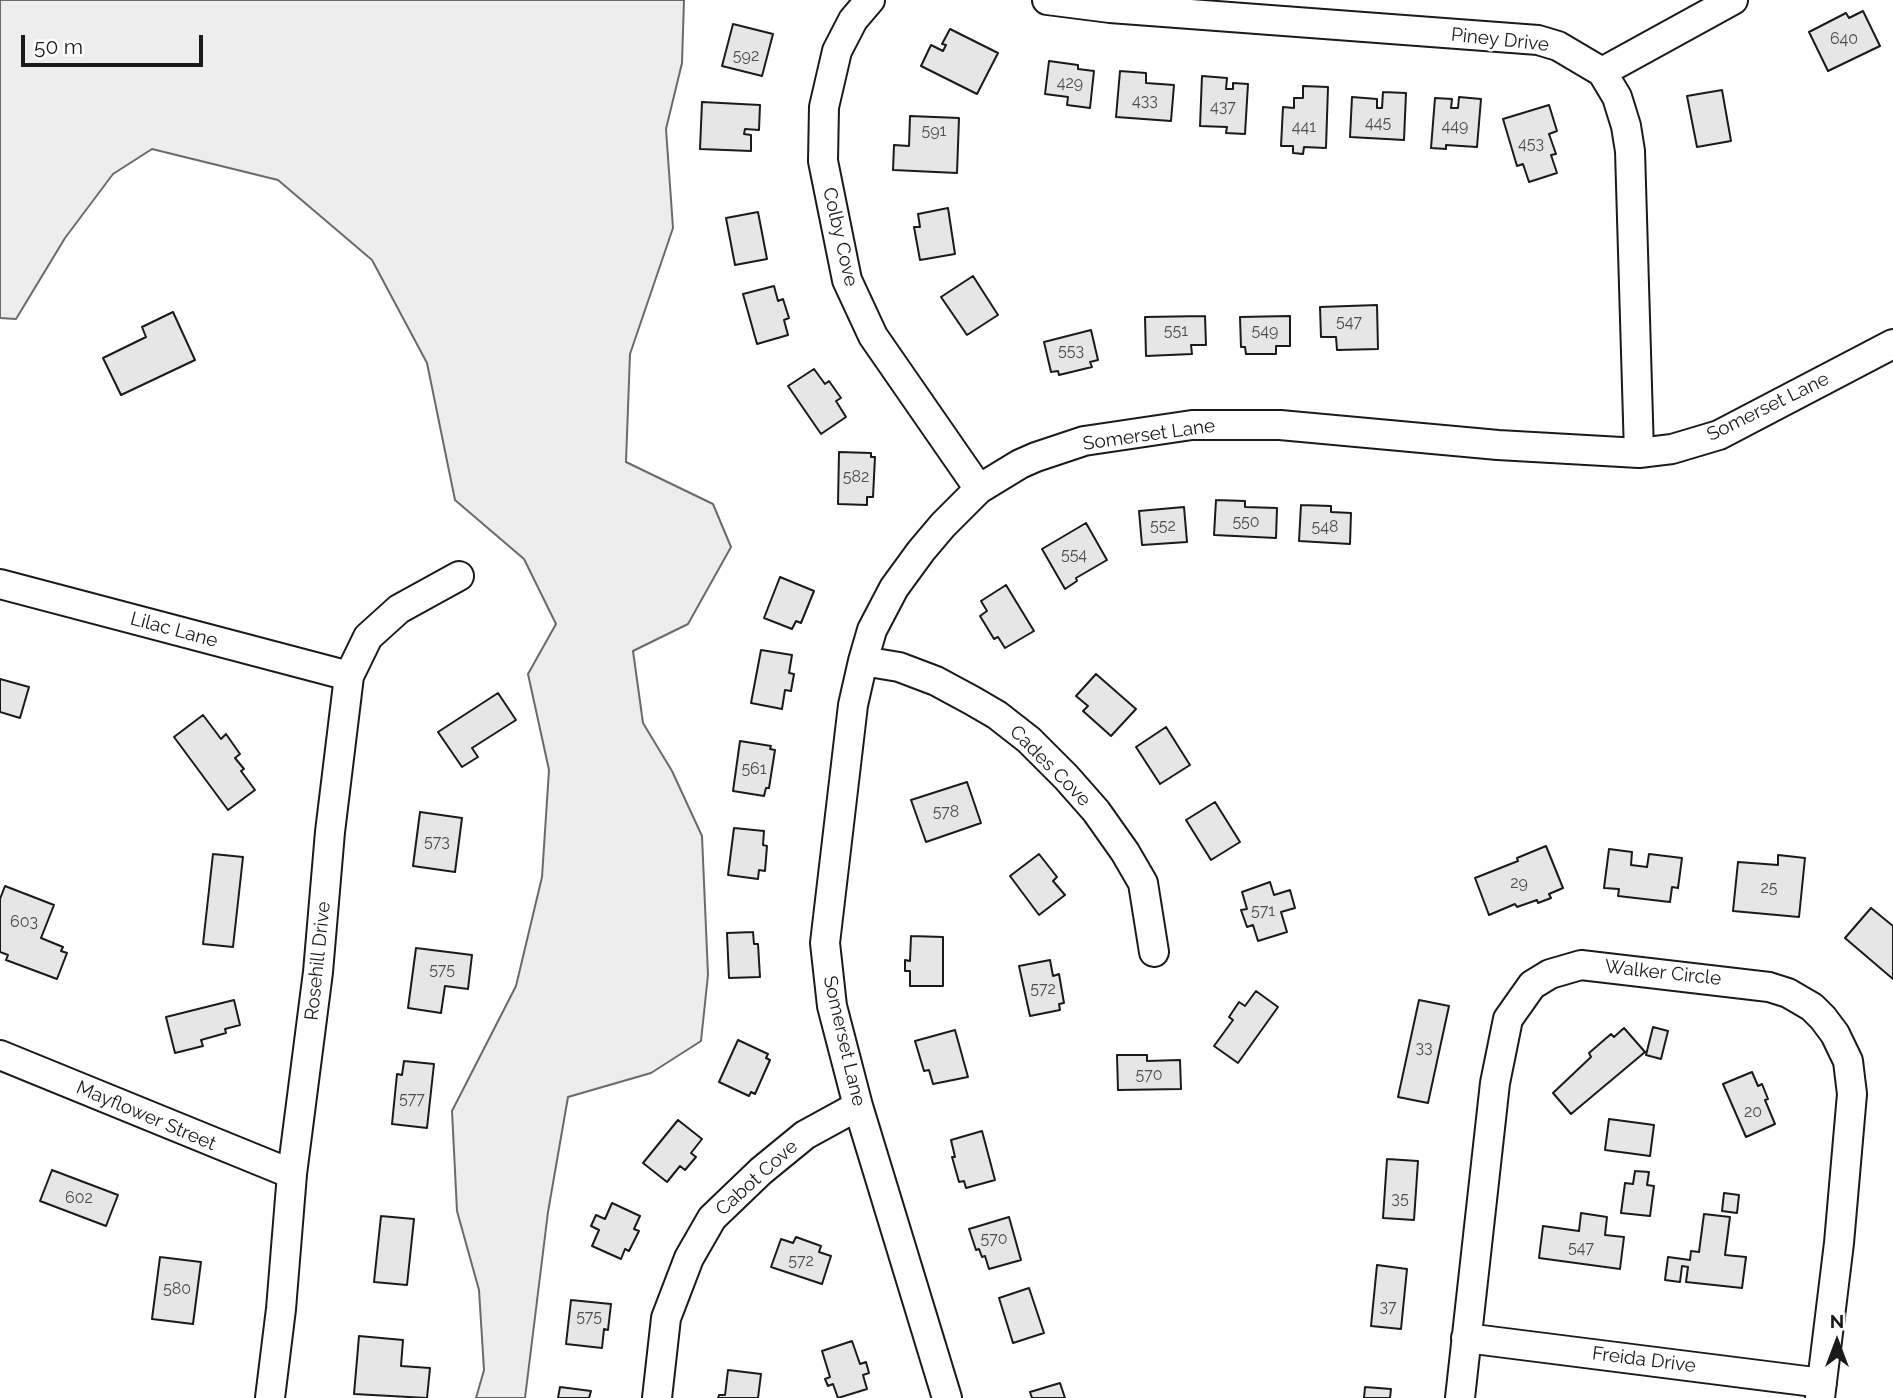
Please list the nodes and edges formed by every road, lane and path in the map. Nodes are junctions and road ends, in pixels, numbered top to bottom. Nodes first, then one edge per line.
1 (870, 0) edge
2 (1047, 0) edge
3 (1733, 0) edge
4 (1602, 72) junction
5 (1893, 344) edge
6 (1639, 453) junction
7 (979, 489) junction
8 (459, 576) dead end
9 (0, 584) edge
10 (863, 661) junction
11 (349, 676) junction
12 (1154, 952) dead end
13 (0, 1055) edge
14 (858, 1106) junction
15 (292, 1174) junction
16 (1466, 1338) junction
17 (1821, 1390) edge
18 (271, 1398) edge
19 (657, 1398) edge
20 (947, 1398) edge
21 (1460, 1398) edge

1 - 7 street, Colby Cove
2 - 4 street, Piney Drive
3 - 4 street
4 - 6 street
5 - 6 street, Somerset Lane
6 - 7 street, Somerset Lane
7 - 10 street, Somerset Lane
8 - 11 street, Rosehill Drive
9 - 11 street, Lilac Lane
10 - 12 street, Cades Cove
10 - 14 street, Somerset Lane
11 - 15 street, Rosehill Drive
13 - 15 street, Mayflower Street
14 - 19 street, Cabot Cove
14 - 20 street, Somerset Lane
15 - 18 street, Rosehill Drive
16 - 17 street, Freida Drive
16 - 17 street, Walker Circle
16 - 21 street, Walker Circle

